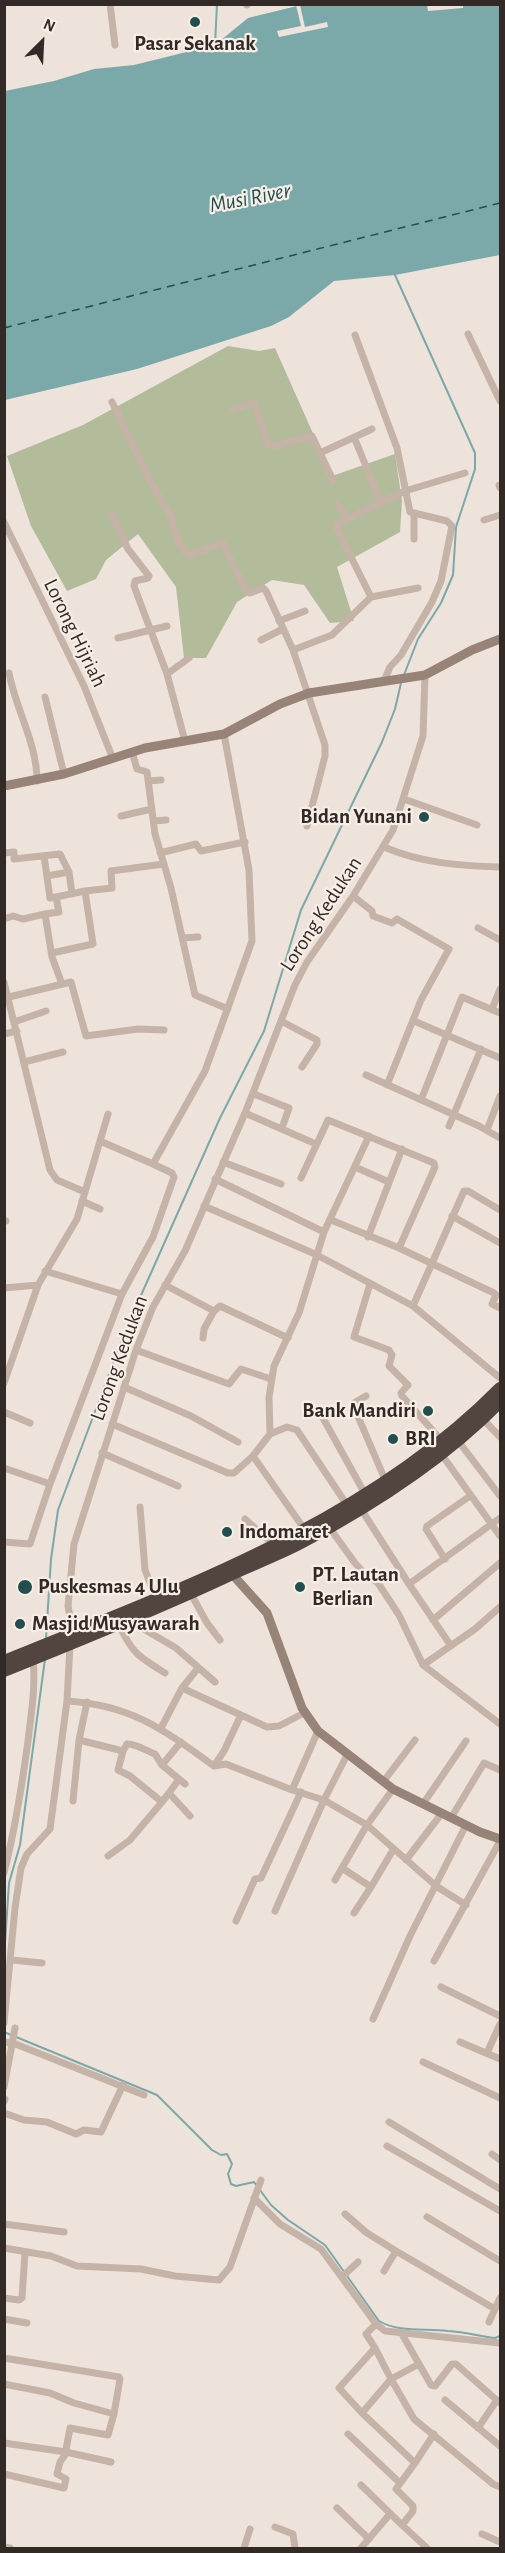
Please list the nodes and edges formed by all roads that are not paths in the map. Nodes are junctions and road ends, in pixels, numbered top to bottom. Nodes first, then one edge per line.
1 (110, 4) edge
2 (115, 45) dead end
3 (468, 334) dead end
4 (355, 335) dead end
5 (501, 401) edge
6 (112, 402) dead end
7 (232, 410) dead end
8 (372, 429) dead end
9 (354, 437) junction
10 (320, 453) junction
11 (465, 473) dead end
12 (333, 480) dead end
13 (405, 491) junction
14 (381, 503) junction
15 (338, 504) dead end
16 (112, 514) dead end
17 (414, 514) junction
18 (501, 515) edge
19 (347, 519) junction
20 (484, 520) dead end
21 (4, 522) edge
22 (414, 538) dead end
23 (418, 588) dead end
24 (371, 597) junction
25 (305, 611) dead end
26 (279, 621) junction
27 (167, 626) dead end
28 (283, 629) junction
29 (151, 630) junction
30 (118, 638) dead end
31 (501, 639) edge
32 (261, 640) dead end
33 (293, 650) junction
34 (189, 658) dead end
35 (9, 673) dead end
36 (167, 674) junction
37 (421, 676) junction
38 (389, 681) junction
39 (309, 693) junction
40 (45, 697) dead end
41 (224, 734) junction
42 (185, 741) junction
43 (132, 752) junction
44 (114, 759) junction
45 (64, 774) junction
46 (161, 780) dead end
47 (37, 781) junction
48 (148, 781) junction
49 (4, 786) edge
50 (404, 799) junction
51 (152, 809) junction
52 (121, 816) dead end
53 (166, 820) dead end
54 (154, 821) junction
55 (477, 825) dead end
56 (307, 826) dead end
57 (245, 842) junction
58 (384, 847) junction
59 (4, 853) edge
60 (160, 853) junction
61 (44, 856) junction
62 (164, 864) junction
63 (500, 867) edge
64 (69, 872) junction
65 (47, 876) junction
66 (85, 891) junction
67 (72, 894) junction
68 (353, 896) junction
69 (56, 897) junction
70 (45, 914) junction
71 (4, 919) edge
72 (478, 928) dead end
73 (198, 937) dead end
74 (183, 938) junction
75 (501, 940) edge
76 (52, 953) junction
77 (4, 982) edge
78 (62, 984) junction
79 (501, 989) edge
80 (9, 997) junction
81 (228, 1009) junction
82 (492, 1009) junction
83 (46, 1011) dead end
84 (501, 1013) edge
85 (281, 1021) junction
86 (414, 1021) junction
87 (14, 1022) junction
88 (164, 1030) dead end
89 (17, 1031) junction
90 (4, 1034) edge
91 (447, 1035) junction
92 (481, 1049) junction
93 (63, 1052) dead end
94 (501, 1058) edge
95 (24, 1062) junction
96 (302, 1067) dead end
97 (366, 1075) dead end
98 (387, 1085) junction
99 (254, 1094) junction
100 (501, 1096) edge
101 (421, 1100) junction
102 (245, 1113) junction
103 (108, 1114) dead end
104 (454, 1114) junction
105 (449, 1126) dead end
106 (282, 1128) junction
107 (487, 1130) junction
108 (369, 1136) junction
109 (501, 1138) edge
110 (100, 1141) junction
111 (316, 1144) junction
112 (402, 1149) junction
113 (223, 1162) junction
114 (153, 1164) junction
115 (355, 1167) junction
116 (301, 1178) dead end
117 (215, 1179) junction
118 (389, 1182) junction
119 (281, 1184) dead end
120 (85, 1192) junction
121 (82, 1201) junction
122 (204, 1206) junction
123 (100, 1209) dead end
124 (501, 1210) edge
125 (452, 1216) junction
126 (331, 1221) junction
127 (324, 1232) junction
128 (368, 1236) junction
129 (501, 1243) edge
130 (399, 1248) junction
131 (315, 1254) junction
132 (432, 1262) junction
133 (45, 1271) junction
134 (370, 1284) junction
135 (38, 1286) junction
136 (165, 1286) junction
137 (4, 1288) edge
138 (122, 1294) junction
139 (413, 1306) junction
140 (501, 1308) edge
141 (214, 1311) junction
142 (202, 1338) dead end
143 (288, 1338) junction
144 (136, 1350) junction
145 (501, 1378) edge
146 (271, 1379) junction
147 (4, 1383) edge
148 (124, 1387) junction
149 (501, 1388) edge
150 (366, 1396) dead end
151 (501, 1402) edge
152 (4, 1412) edge
153 (323, 1418) dead end
154 (483, 1419) junction
155 (30, 1423) dead end
156 (112, 1424) junction
157 (270, 1434) junction
158 (501, 1437) edge
159 (238, 1442) dead end
160 (442, 1442) junction
161 (459, 1442) junction
162 (102, 1453) junction
163 (442, 1455) junction
164 (253, 1456) junction
165 (4, 1468) edge
166 (386, 1482) junction
167 (50, 1484) junction
168 (178, 1486) dead end
169 (365, 1494) junction
170 (470, 1496) junction
171 (501, 1496) edge
172 (347, 1505) junction
173 (140, 1507) dead end
174 (361, 1509) junction
175 (501, 1518) edge
176 (245, 1519) dead end
177 (492, 1526) junction
178 (329, 1527) junction
179 (305, 1530) junction
180 (501, 1536) edge
181 (4, 1542) edge
182 (274, 1545) junction
183 (445, 1559) junction
184 (501, 1563) edge
185 (232, 1574) junction
186 (410, 1584) junction
187 (191, 1594) junction
188 (156, 1598) junction
189 (498, 1609) edge
190 (501, 1619) edge
191 (433, 1620) junction
192 (125, 1623) junction
193 (71, 1639) junction
194 (220, 1640) dead end
195 (451, 1646) junction
196 (34, 1656) junction
197 (4, 1661) edge
198 (423, 1665) junction
199 (198, 1668) junction
200 (4, 1671) edge
201 (165, 1673) dead end
202 (215, 1682) dead end
203 (182, 1688) junction
204 (67, 1701) junction
205 (87, 1702) junction
206 (304, 1713) junction
207 (241, 1715) junction
208 (501, 1724) edge
209 (161, 1728) junction
210 (318, 1731) junction
211 (79, 1740) junction
212 (415, 1740) dead end
213 (466, 1741) dead end
214 (181, 1742) junction
215 (123, 1751) junction
216 (347, 1755) junction
217 (162, 1765) junction
218 (214, 1766) junction
219 (501, 1770) edge
220 (383, 1782) junction
221 (393, 1789) junction
222 (292, 1790) junction
223 (301, 1792) junction
224 (169, 1793) junction
225 (324, 1800) junction
226 (72, 1801) dead end
227 (162, 1802) junction
228 (423, 1804) junction
229 (446, 1815) junction
230 (190, 1816) dead end
231 (466, 1825) junction
232 (367, 1826) junction
233 (501, 1840) edge
234 (393, 1850) junction
235 (108, 1856) dead end
236 (406, 1860) junction
237 (342, 1868) junction
238 (4, 1873) edge
239 (335, 1880) dead end
240 (436, 1886) junction
241 (371, 1887) junction
242 (466, 1905) junction
243 (275, 1911) dead end
244 (354, 1913) dead end
245 (236, 1921) dead end
246 (12, 1960) junction
247 (434, 1961) dead end
248 (42, 1963) dead end
249 (441, 1987) dead end
250 (501, 2016) edge
251 (373, 2019) dead end
252 (4, 2023) edge
253 (501, 2024) edge
254 (15, 2031) dead end
255 (4, 2042) edge
256 (13, 2042) junction
257 (460, 2042) dead end
258 (487, 2053) junction
259 (501, 2059) edge
260 (423, 2062) dead end
261 (123, 2085) junction
262 (4, 2087) edge
263 (144, 2094) dead end
264 (501, 2097) edge
265 (4, 2113) edge
266 (389, 2122) dead end
267 (387, 2146) dead end
268 (492, 2154) dead end
269 (501, 2160) edge
270 (259, 2184) dead end
271 (501, 2189) edge
272 (254, 2198) junction
273 (501, 2211) edge
274 (345, 2214) dead end
275 (428, 2217) dead end
276 (4, 2224) edge
277 (64, 2232) dead end
278 (4, 2248) edge
279 (396, 2251) junction
280 (25, 2252) junction
281 (501, 2261) edge
282 (358, 2262) dead end
283 (384, 2271) dead end
284 (343, 2276) junction
285 (4, 2298) edge
286 (501, 2298) edge
287 (495, 2309) junction
288 (4, 2319) edge
289 (489, 2322) dead end
290 (27, 2323) dead end
291 (376, 2324) junction
292 (402, 2334) junction
293 (501, 2343) edge
294 (375, 2348) junction
295 (4, 2358) edge
296 (419, 2364) junction
297 (391, 2379) junction
298 (4, 2384) edge
299 (445, 2400) dead end
300 (499, 2402) edge
301 (362, 2413) junction
302 (114, 2414) junction
303 (478, 2428) junction
304 (348, 2434) dead end
305 (434, 2434) junction
306 (4, 2443) edge
307 (501, 2446) edge
308 (66, 2452) junction
309 (111, 2462) dead end
310 (415, 2463) junction
311 (4, 2474) edge
312 (400, 2483) junction
313 (361, 2485) dead end
314 (501, 2487) edge
315 (337, 2508) dead end
316 (390, 2514) junction
317 (402, 2525) junction
318 (275, 2527) dead end
319 (250, 2529) dead end
320 (482, 2534) dead end
321 (369, 2539) junction
322 (501, 2542) edge
323 (4, 2547) edge
324 (10, 2548) edge
325 (244, 2548) edge
326 (295, 2548) edge
327 (362, 2548) edge
328 (427, 2548) edge

1 - 2 street
3 - 5 street
4 - 13 street
6 - 26 street
7 - 10 street
8 - 9 street
9 - 10 street
9 - 14 street
10 - 12 street
11 - 13 street
13 - 14 street
13 - 17 street
14 - 19 street
15 - 19 street
16 - 29 street
17 - 22 street
17 - 38 street
18 - 20 street
19 - 24 street
21 - 44 street, Lorong Hijriah
23 - 24 street
24 - 33 street
25 - 26 street
26 - 28 street
27 - 29 street
28 - 32 street
28 - 33 street
29 - 30 street
29 - 36 street
31 - 37 street
33 - 39 street
34 - 36 street
35 - 47 street
36 - 42 street
37 - 38 street
37 - 50 street, Lorong Kedukan
38 - 39 street
39 - 41 street
39 - 56 street
40 - 45 street
41 - 42 street
41 - 57 street
42 - 43 street
43 - 44 street
43 - 48 street
44 - 45 street
45 - 47 street
46 - 48 street
47 - 49 street
48 - 51 street
50 - 55 street
50 - 58 street, Lorong Kedukan
51 - 52 street
51 - 54 street
53 - 54 street
54 - 60 street
57 - 60 street
57 - 81 street
58 - 63 street
58 - 68 street, Lorong Kedukan
59 - 61 street
60 - 62 street
61 - 64 street
61 - 65 street
62 - 66 street
62 - 74 street
64 - 65 street
64 - 67 street
65 - 69 street
66 - 67 street
66 - 76 street
67 - 69 street
68 - 85 street, Lorong Kedukan
68 - 86 street
69 - 70 street
70 - 71 street
70 - 76 street
72 - 75 street
73 - 74 street
74 - 81 street
76 - 78 street
77 - 80 street
78 - 80 street
78 - 88 street
79 - 82 street
80 - 87 street
81 - 114 street
82 - 84 street
82 - 91 street
83 - 87 street
85 - 96 street
85 - 99 street, Lorong Kedukan
86 - 91 street
86 - 98 street
87 - 89 street
89 - 90 street
89 - 95 street
91 - 92 street
91 - 101 street
92 - 94 street
92 - 104 street
93 - 95 street
95 - 120 street
97 - 98 street
98 - 101 street
99 - 102 street, Lorong Kedukan
99 - 106 street
100 - 107 street
101 - 104 street
102 - 106 street
102 - 113 street, Lorong Kedukan
103 - 110 street
104 - 105 street
104 - 107 street
106 - 111 street
107 - 109 street
108 - 111 street
108 - 112 street
108 - 115 street
110 - 114 street
110 - 120 street
111 - 116 street
112 - 118 street
112 - 130 street
113 - 117 street, Lorong Kedukan
113 - 119 street
114 - 138 street
115 - 118 street
115 - 126 street
117 - 122 street, Lorong Kedukan
117 - 127 street
118 - 128 street
120 - 121 street
121 - 123 street
121 - 133 street
122 - 131 street
122 - 136 street, Lorong Kedukan
124 - 125 street
125 - 129 street
125 - 132 street
126 - 127 street
126 - 128 street
127 - 131 street
128 - 130 street
130 - 132 street
131 - 134 street
131 - 143 street
132 - 139 street
132 - 140 street
133 - 135 street
133 - 138 street
134 - 139 street
134 - 160 street
135 - 137 street
135 - 147 street
136 - 141 street
136 - 144 street, Lorong Kedukan
138 - 167 street
139 - 145 street
141 - 142 street
141 - 143 street
143 - 146 street
144 - 146 street
144 - 148 street, Lorong Kedukan
146 - 157 street
148 - 156 street, Lorong Kedukan
148 - 159 street
149 - 160 highway
150 - 166 street
151 - 154 highway
152 - 155 street
153 - 169 street
154 - 158 street
154 - 161 highway
156 - 162 street, Lorong Kedukan
156 - 164 street
157 - 164 street
157 - 172 street
160 - 166 highway
161 - 163 highway
161 - 171 street
162 - 168 street
162 - 193 street, Lorong Kedukan
163 - 170 street
163 - 174 highway
164 - 179 street
165 - 167 street
166 - 169 highway
167 - 181 street
169 - 172 highway
170 - 177 street
170 - 183 street
172 - 179 highway
173 - 188 street
174 - 178 highway
174 - 186 street
175 - 177 street
176 - 182 street
177 - 180 street
177 - 183 street
178 - 185 highway
178 - 198 street
179 - 182 highway
182 - 188 highway
183 - 186 street
184 - 191 street
185 - 187 highway
185 - 206 street
186 - 191 street
187 - 192 highway
187 - 194 street
188 - 193 highway
189 - 190 street
189 - 195 street
191 - 195 street
192 - 193 highway
192 - 199 street
192 - 201 street
193 - 196 highway
193 - 204 street, Lorong Kedukan
195 - 198 street
196 - 197 highway
196 - 200 highway
196 - 238 street
198 - 208 street
199 - 202 street
199 - 203 street
203 - 207 street
203 - 209 street
204 - 205 street
204 - 246 street, Lorong Kedukan
205 - 209 street
205 - 211 street
206 - 207 street
206 - 210 street
207 - 218 street
209 - 214 street
210 - 216 street
210 - 222 street
211 - 215 street
211 - 226 street
212 - 220 street
213 - 228 street
214 - 217 street
214 - 218 street
215 - 217 street
215 - 227 street
216 - 220 street
216 - 225 street
217 - 224 street
218 - 222 street
219 - 229 street
220 - 221 street
221 - 228 street
221 - 232 street
222 - 223 street
223 - 225 street
223 - 245 street
224 - 227 street
224 - 230 street
225 - 232 street
225 - 243 street
227 - 235 street
228 - 229 street
229 - 231 street
229 - 236 street
231 - 233 street
231 - 240 street
232 - 234 street
232 - 237 street
233 - 242 street
234 - 236 street
234 - 241 street
236 - 240 street
237 - 239 street
237 - 241 street
240 - 242 street
240 - 251 street
241 - 244 street
242 - 247 street
246 - 248 street
246 - 252 street, Lorong Kedukan
249 - 250 street
253 - 258 street
254 - 256 street
255 - 256 street
256 - 261 street
256 - 262 street
257 - 258 street
258 - 259 street
260 - 264 street
261 - 263 street
261 - 265 street
266 - 271 street
267 - 273 street
268 - 269 street
270 - 272 street
272 - 280 street
272 - 284 street
274 - 279 street
275 - 281 street
276 - 277 street
278 - 280 street
279 - 283 street
279 - 287 street
280 - 285 street
282 - 284 street
284 - 291 street
286 - 287 street
287 - 289 street
288 - 290 street
291 - 292 street
291 - 294 street
292 - 293 street
292 - 296 street
294 - 297 street
294 - 301 street
295 - 302 street
296 - 297 street
296 - 300 street
297 - 301 street
297 - 305 street
298 - 302 street
299 - 303 street
300 - 303 street
301 - 310 street
302 - 308 street
303 - 307 street
304 - 312 street
305 - 310 street
305 - 314 street
306 - 308 street
308 - 309 street
308 - 311 street
310 - 312 street
312 - 317 street
313 - 316 street
315 - 321 street
316 - 317 street
316 - 321 street
317 - 328 street
318 - 326 street
319 - 325 street
320 - 322 street
321 - 327 street
323 - 324 street

